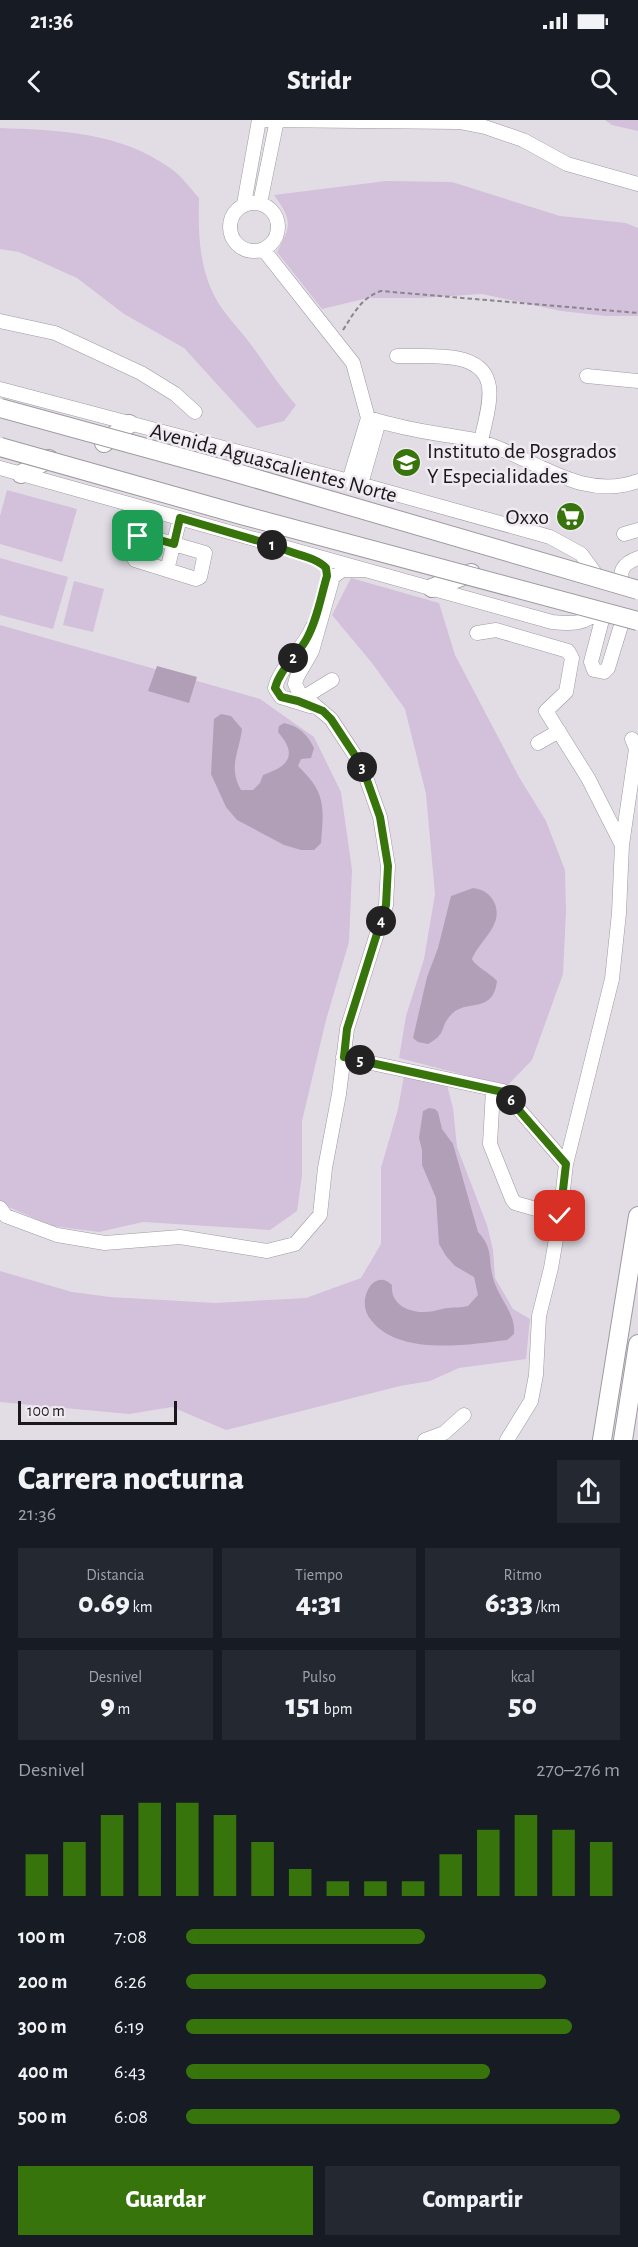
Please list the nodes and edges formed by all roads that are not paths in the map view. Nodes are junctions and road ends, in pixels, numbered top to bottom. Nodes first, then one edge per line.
1 (260, 120) edge
2 (278, 121) edge
3 (638, 184) edge
4 (260, 203) junction
5 (244, 204) junction
6 (263, 249) junction
7 (0, 321) edge
8 (397, 356) dead end
9 (587, 376) dead end
10 (638, 381) edge
11 (0, 388) edge
12 (0, 408) edge
13 (195, 412) dead end
14 (0, 413) edge
15 (374, 420) junction
16 (129, 424) junction
17 (481, 441) junction
18 (104, 443) junction
19 (0, 446) edge
20 (49, 459) junction
21 (0, 468) edge
22 (21, 474) junction
23 (638, 481) edge
24 (355, 483) junction
25 (180, 518) junction
26 (638, 530) edge
27 (624, 534) dead end
28 (174, 544) junction
29 (279, 547) junction
30 (638, 558) edge
31 (167, 570) junction
32 (364, 570) junction
33 (471, 573) junction
34 (601, 582) junction
35 (432, 588) junction
36 (633, 589) edge
37 (600, 611) junction
38 (633, 621) edge
39 (477, 633) dead end
40 (332, 680) dead end
41 (306, 696) junction
42 (323, 711) junction
43 (559, 731) junction
44 (632, 739) dead end
45 (538, 743) dead end
46 (622, 845) junction
47 (344, 1057) junction
48 (493, 1090) junction
49 (572, 1137) junction
50 (545, 1140) junction
51 (566, 1164) junction
52 (2, 1214) edge
53 (560, 1216) junction
54 (638, 1216) edge
55 (638, 1344) edge
56 (464, 1415) dead end
57 (425, 1440) edge
58 (507, 1440) edge
59 (602, 1440) edge
60 (623, 1440) edge

1 - 2 street
1 - 5 street
2 - 3 street
2 - 4 street
4 - 5 street
4 - 6 street
5 - 6 street
6 - 15 street
7 - 13 street
8 - 17 street
9 - 10 street
11 - 16 street, Avenida Aguascalientes Norte
12 - 36 main road, bridge
14 - 18 main road, Avenida Aguascalientes Norte
15 - 17 street
15 - 24 street
16 - 18 main road
16 - 24 street, Avenida Aguascalientes Norte
17 - 23 street
18 - 34 main road, Avenida Aguascalientes Norte
19 - 20 main road
19 - 38 main road, bridge
20 - 22 main road
20 - 33 main road
21 - 22 street
22 - 25 street
24 - 34 street, Avenida Aguascalientes Norte
25 - 28 street
25 - 29 street
26 - 27 street
28 - 31 street
28 - 31 street
28 - 31 street
29 - 32 street
29 - 42 street
30 - 36 street
32 - 35 street
32 - 41 street
33 - 35 main road
33 - 37 main road
34 - 36 main road, Avenida Aguascalientes Norte
35 - 37 street
37 - 38 main road
37 - 38 street
39 - 43 street
40 - 41 street
41 - 42 street
42 - 47 street
43 - 45 street
43 - 46 street
44 - 46 street
46 - 49 street
47 - 48 street
47 - 52 street
48 - 50 street
48 - 53 street
49 - 50 street
49 - 51 street
50 - 51 street
51 - 53 street
53 - 58 street
54 - 59 main road
55 - 60 main road
56 - 57 street

